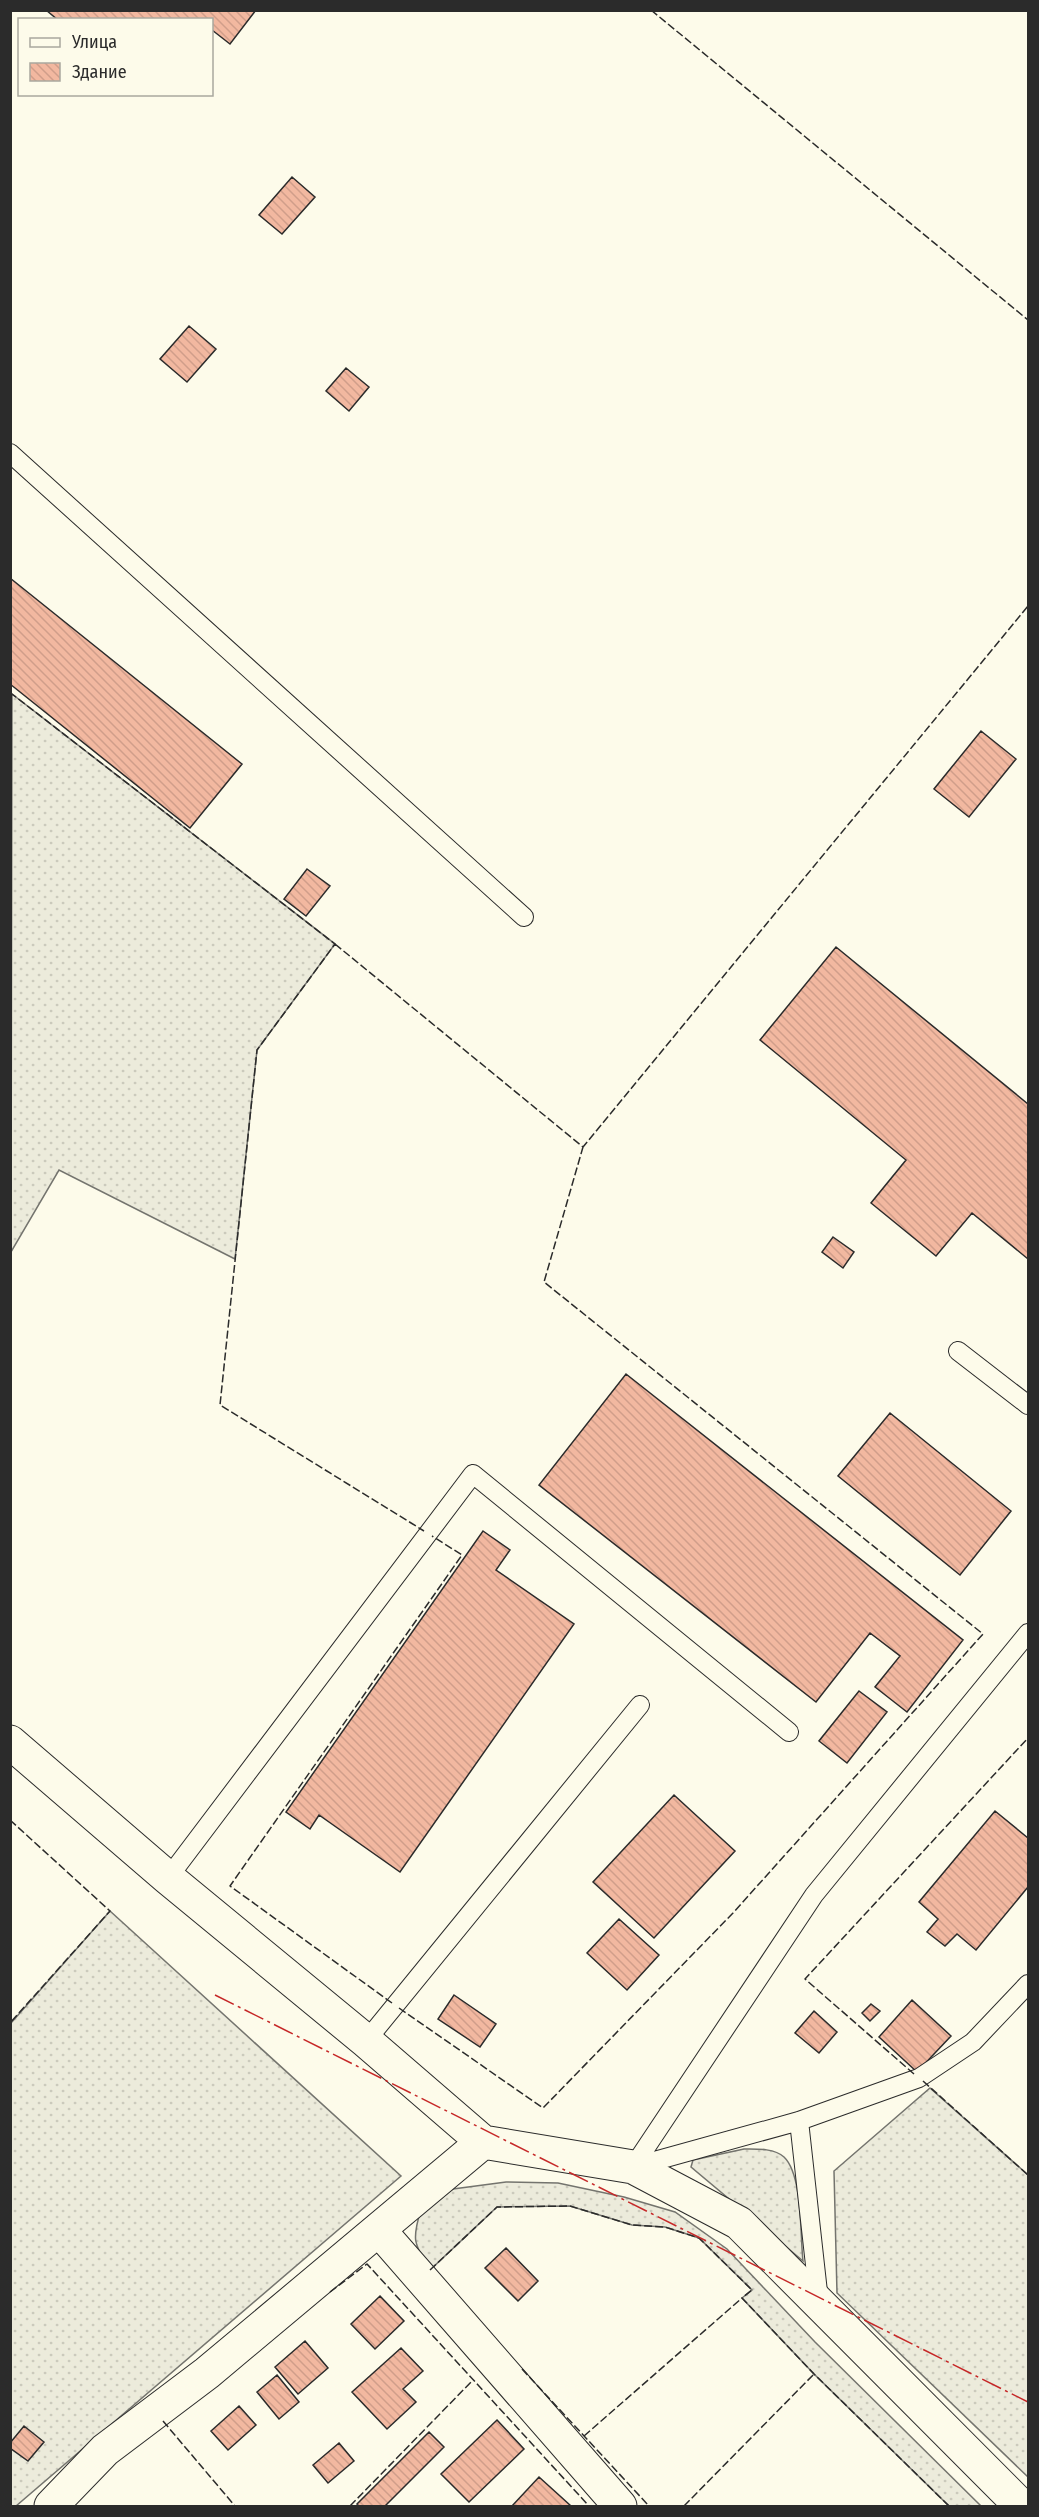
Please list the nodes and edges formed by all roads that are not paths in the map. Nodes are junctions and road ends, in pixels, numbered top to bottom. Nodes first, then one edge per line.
1 (10, 453) edge
2 (524, 917) dead end
3 (958, 1351) dead end
4 (1029, 1405) edge
5 (1029, 1633) edge
6 (640, 1705) dead end
7 (789, 1732) dead end
8 (10, 1742) edge
9 (168, 1878) junction
10 (1029, 1984) edge
11 (366, 2041) junction
12 (799, 2121) junction
13 (483, 2142) junction
14 (633, 2167) junction
15 (378, 2230) junction
16 (819, 2303) junction
17 (51, 2506) edge
18 (620, 2506) edge
19 (1021, 2506) edge

1 - 2 lane
3 - 4 lane
5 - 14 lane
6 - 11 lane
7 - 9 lane
8 - 9 street
9 - 11 street
10 - 12 lane
11 - 13 street
12 - 14 lane
12 - 16 lane
13 - 14 street
13 - 15 street
14 - 16 street
15 - 17 street
15 - 18 street
16 - 19 street

